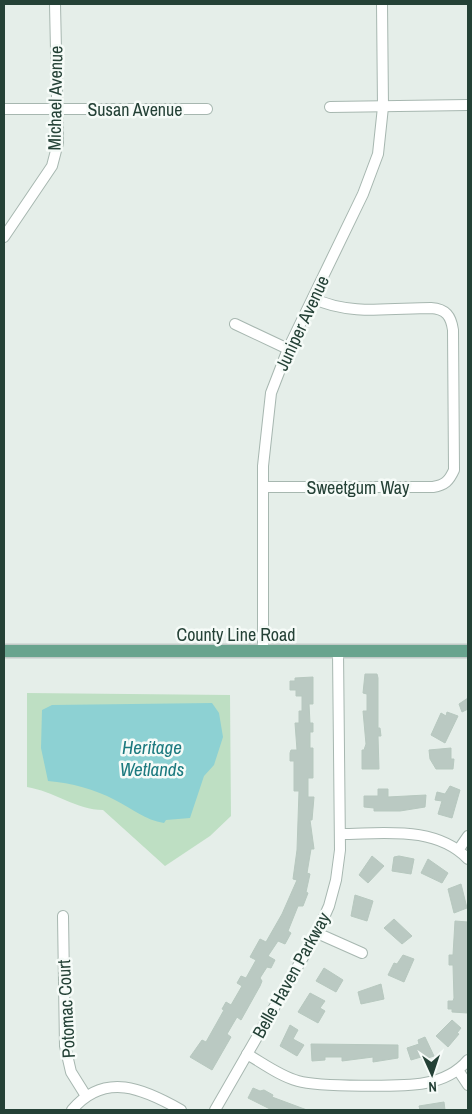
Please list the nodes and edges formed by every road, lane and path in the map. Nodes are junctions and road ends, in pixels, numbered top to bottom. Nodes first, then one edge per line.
1 (55, 4) edge
2 (382, 4) edge
3 (468, 105) edge
4 (330, 107) dead end
5 (382, 107) junction
6 (58, 108) junction
7 (4, 109) edge
8 (207, 109) dead end
9 (4, 237) edge
10 (313, 298) junction
11 (235, 324) dead end
12 (288, 349) junction
13 (264, 487) junction
14 (4, 651) edge
15 (263, 651) junction
16 (338, 651) junction
17 (468, 651) edge
18 (340, 834) junction
19 (468, 836) edge
20 (459, 849) junction
21 (468, 859) edge
22 (63, 916) dead end
23 (317, 933) junction
24 (362, 953) dead end
25 (247, 1054) junction
26 (468, 1060) edge
27 (458, 1070) junction
28 (468, 1085) edge
29 (86, 1096) junction
30 (72, 1110) edge
31 (181, 1110) edge
32 (215, 1110) edge

1 - 6 street, Michael Avenue
2 - 5 street, Juniper Avenue
3 - 5 street
4 - 5 street
5 - 10 street, Juniper Avenue
6 - 7 street, Susan Avenue
6 - 8 street, Susan Avenue
6 - 9 street, Michael Avenue
10 - 12 street, Juniper Avenue
10 - 13 street, Sweetgum Way
11 - 12 street
12 - 13 street, Juniper Avenue
13 - 15 street, Juniper Avenue
14 - 15 main road, County Line Road
15 - 16 main road, County Line Road
16 - 17 main road, County Line Road
16 - 18 street, Belle Haven Parkway
18 - 20 street
18 - 23 street, Belle Haven Parkway
19 - 20 street
20 - 21 street
22 - 29 street, Potomac Court
23 - 24 street
23 - 25 street, Belle Haven Parkway
25 - 27 street
25 - 32 street, Belle Haven Parkway
26 - 27 street
27 - 28 street
29 - 30 street
29 - 31 street

